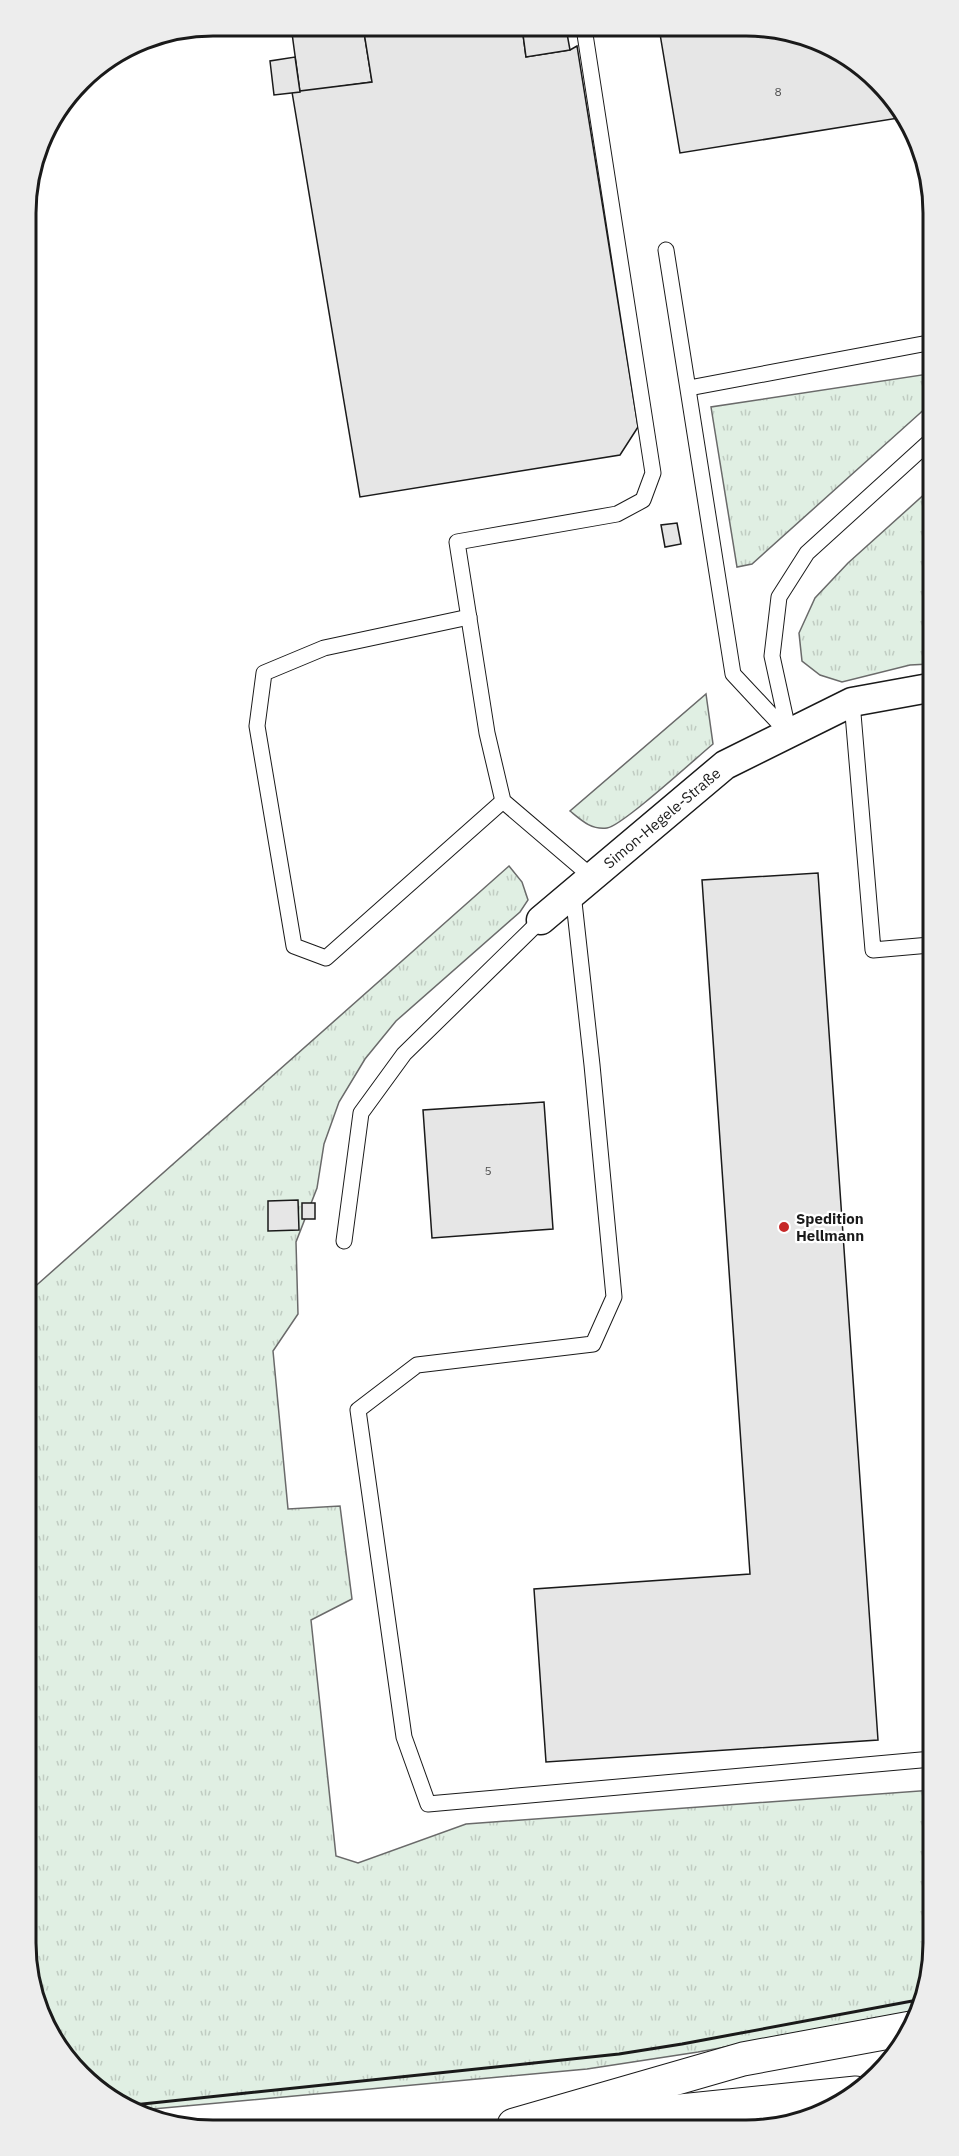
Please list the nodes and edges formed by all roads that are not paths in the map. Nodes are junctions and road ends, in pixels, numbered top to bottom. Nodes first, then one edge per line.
1 (585, 36) edge
2 (666, 250) dead end
3 (923, 344) edge
4 (688, 388) junction
5 (923, 448) edge
6 (469, 617) junction
7 (923, 689) edge
8 (852, 702) junction
9 (789, 734) junction
10 (503, 801) junction
11 (582, 885) junction
12 (541, 920) joint
13 (923, 946) edge
14 (344, 1241) dead end
15 (923, 1760) edge
16 (899, 2030) edge
17 (835, 2095) edge
18 (531, 2120) edge
19 (594, 2120) edge

1 - 6 lane
2 - 4 lane
3 - 4 lane
4 - 9 lane
5 - 9 lane
6 - 10 lane
6 - 10 lane
7 - 8 street, Simon-Hegele-Straße
8 - 9 street, Simon-Hegele-Straße
8 - 13 lane
9 - 11 street, Simon-Hegele-Straße
10 - 11 lane
11 - 12 street, Simon-Hegele-Straße
11 - 15 lane
12 - 14 lane
16 - 18 highway
17 - 19 highway

